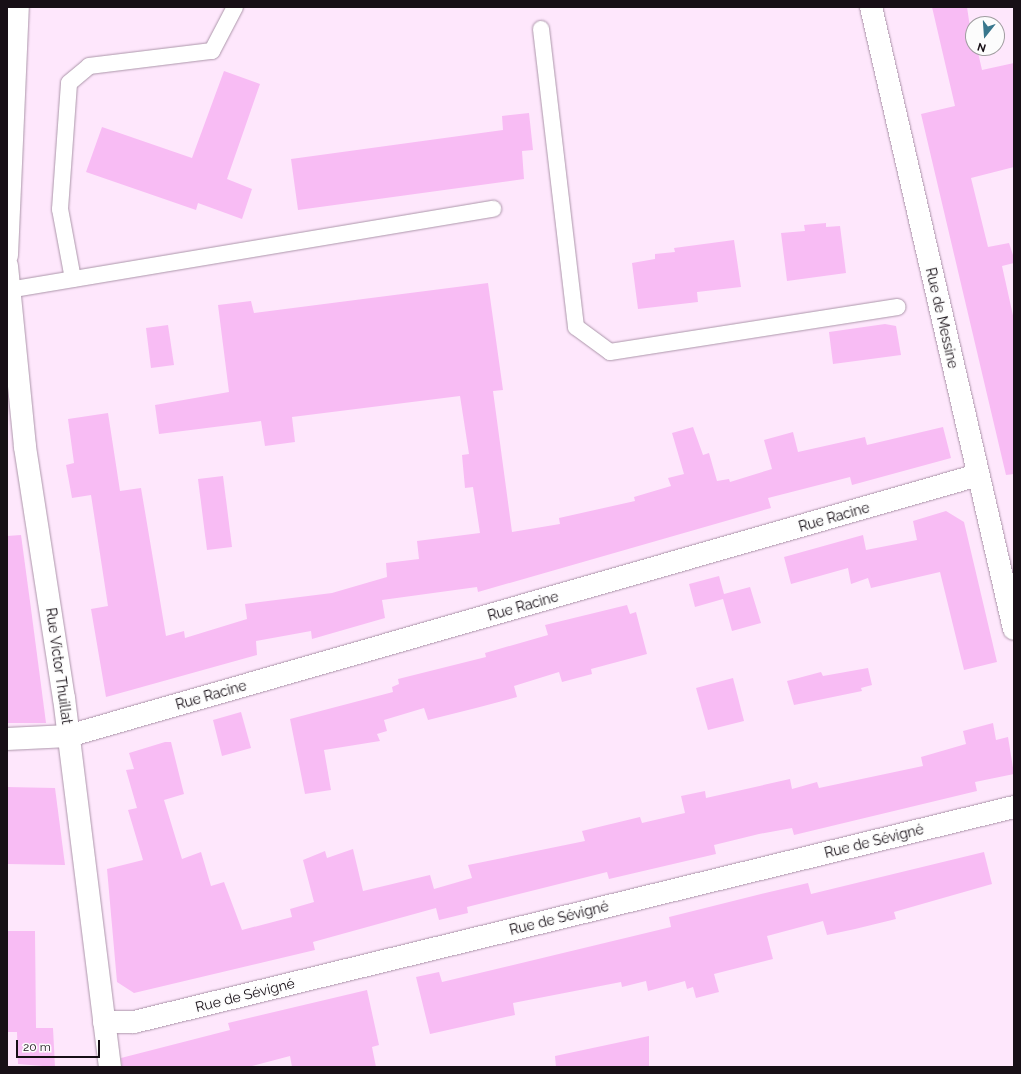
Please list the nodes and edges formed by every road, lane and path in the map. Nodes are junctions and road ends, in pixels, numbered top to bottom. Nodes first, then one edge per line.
1 (18, 7) edge
2 (235, 7) edge
3 (871, 7) edge
4 (541, 29) dead end
5 (493, 209) dead end
6 (7, 255) edge
7 (7, 266) edge
8 (73, 280) junction
9 (8, 290) edge
10 (897, 307) dead end
11 (978, 476) junction
12 (1014, 630) edge
13 (68, 736) junction
14 (7, 739) edge
15 (1014, 807) edge
16 (104, 1022) junction
17 (110, 1067) edge

1 - 6 street
2 - 8 lane
3 - 11 street, Rue de Messine
4 - 10 lane
5 - 8 lane
7 - 9 street, Rue Victor Thuillat
8 - 9 lane
9 - 13 street, Rue Victor Thuillat
11 - 12 street, Rue de Messine
11 - 13 street, Rue Racine
13 - 14 street, Rue Racine
13 - 16 street, Rue Victor Thuillat
15 - 16 street, Rue de Sévigné
16 - 17 street, Rue Victor Thuillat

